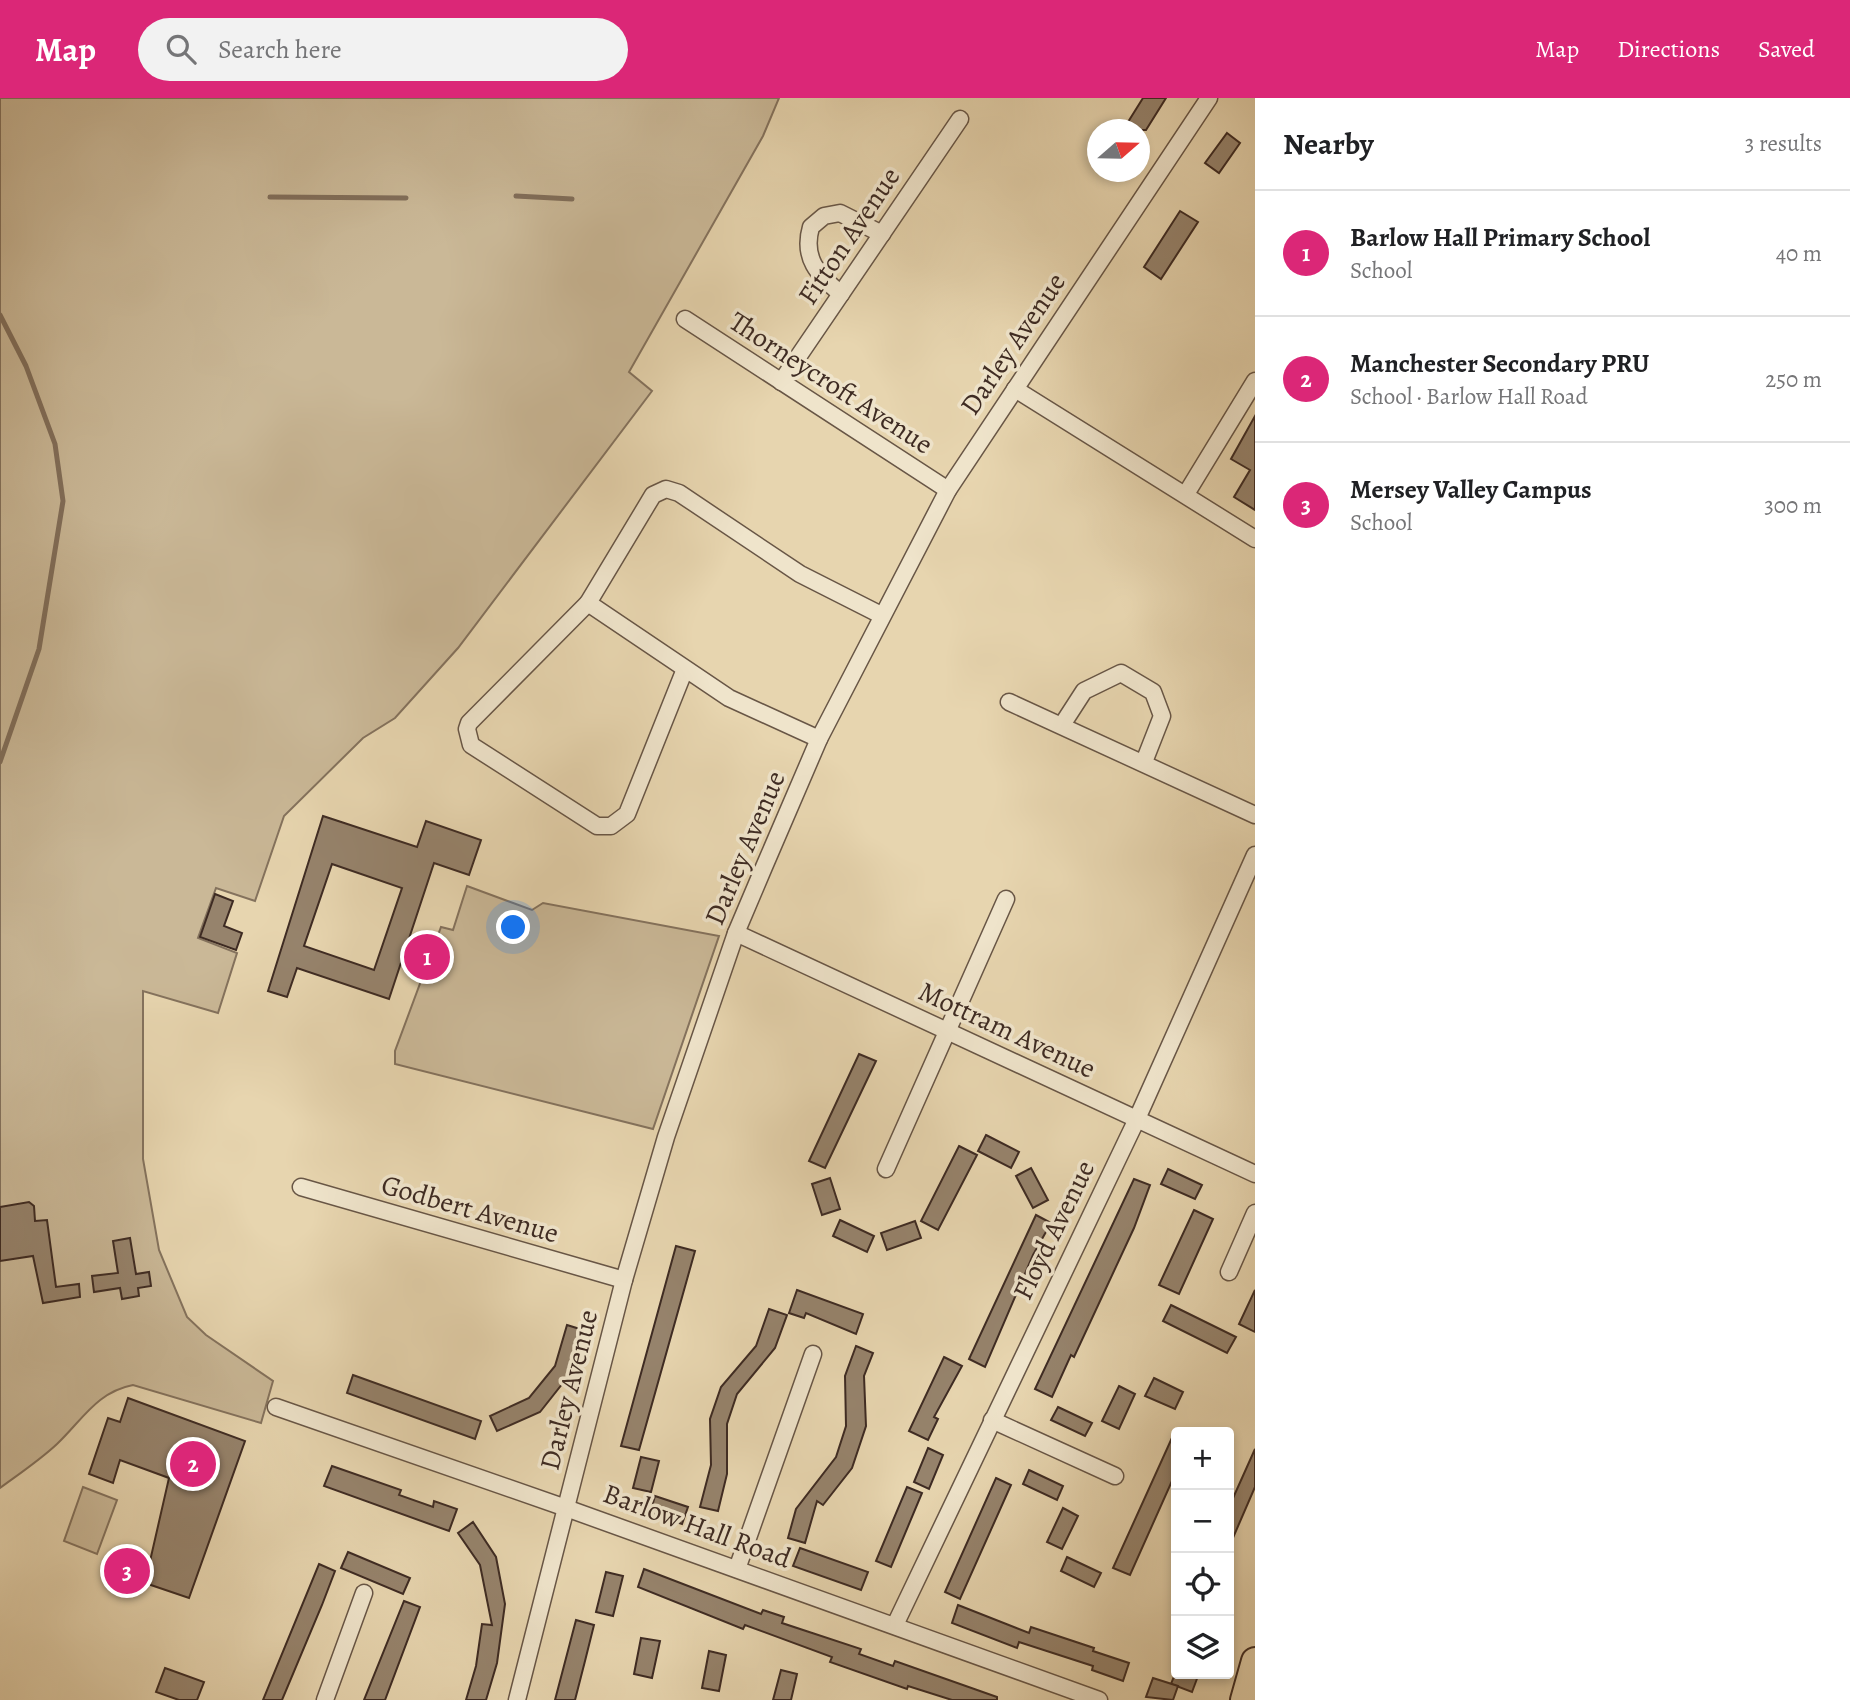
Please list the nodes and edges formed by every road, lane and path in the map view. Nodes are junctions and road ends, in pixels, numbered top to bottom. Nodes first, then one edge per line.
1 (1209, 98) edge
2 (960, 119) dead end
3 (882, 234) junction
4 (841, 294) junction
5 (685, 319) dead end
6 (1255, 381) edge
7 (781, 382) junction
8 (1014, 389) junction
9 (948, 490) junction
10 (1186, 494) junction
11 (1255, 540) edge
12 (588, 603) junction
13 (881, 615) junction
14 (685, 669) junction
15 (1009, 702) dead end
16 (1062, 725) junction
17 (819, 739) junction
18 (1144, 762) junction
19 (1255, 815) edge
20 (1255, 855) edge
21 (1006, 899) dead end
22 (736, 933) junction
23 (950, 1031) junction
24 (1136, 1121) junction
25 (886, 1169) dead end
26 (1255, 1174) edge
27 (302, 1187) dead end
28 (1255, 1213) edge
29 (1229, 1272) dead end
30 (624, 1280) junction
31 (813, 1354) dead end
32 (276, 1407) dead end
33 (992, 1420) junction
34 (1115, 1476) dead end
35 (566, 1507) junction
36 (737, 1569) junction
37 (364, 1592) dead end
38 (895, 1625) junction
39 (1255, 1661) edge
40 (325, 1700) edge
41 (517, 1700) edge
42 (1099, 1700) edge
43 (1244, 1700) edge

1 - 8 street, Darley Avenue
2 - 3 street, Fitton Avenue
3 - 4 street, Fitton Avenue
3 - 4 street
4 - 7 street, Fitton Avenue
5 - 7 street, Thorneycroft Avenue
6 - 10 street
7 - 9 street, Thorneycroft Avenue
8 - 9 street, Darley Avenue
8 - 10 street
9 - 13 street, Darley Avenue
10 - 11 street
12 - 13 street
12 - 14 street
12 - 14 street
13 - 17 street, Darley Avenue
14 - 17 street
15 - 16 street
16 - 18 street
16 - 18 street
17 - 22 street, Darley Avenue
18 - 19 street
20 - 24 street, Floyd Avenue
21 - 23 street
22 - 23 street, Mottram Avenue
22 - 30 street, Darley Avenue
23 - 24 street, Mottram Avenue
23 - 25 street
24 - 26 street, Mottram Avenue
24 - 33 street, Floyd Avenue
27 - 30 street, Godbert Avenue
28 - 29 street
30 - 35 street, Darley Avenue
31 - 36 street
32 - 35 street, Barlow Hall Road
33 - 34 street
33 - 38 street, Floyd Avenue
35 - 36 street, Barlow Hall Road
35 - 41 street, Darley Avenue
36 - 38 street, Barlow Hall Road
37 - 40 street
38 - 42 street, Barlow Hall Road
39 - 43 main road

